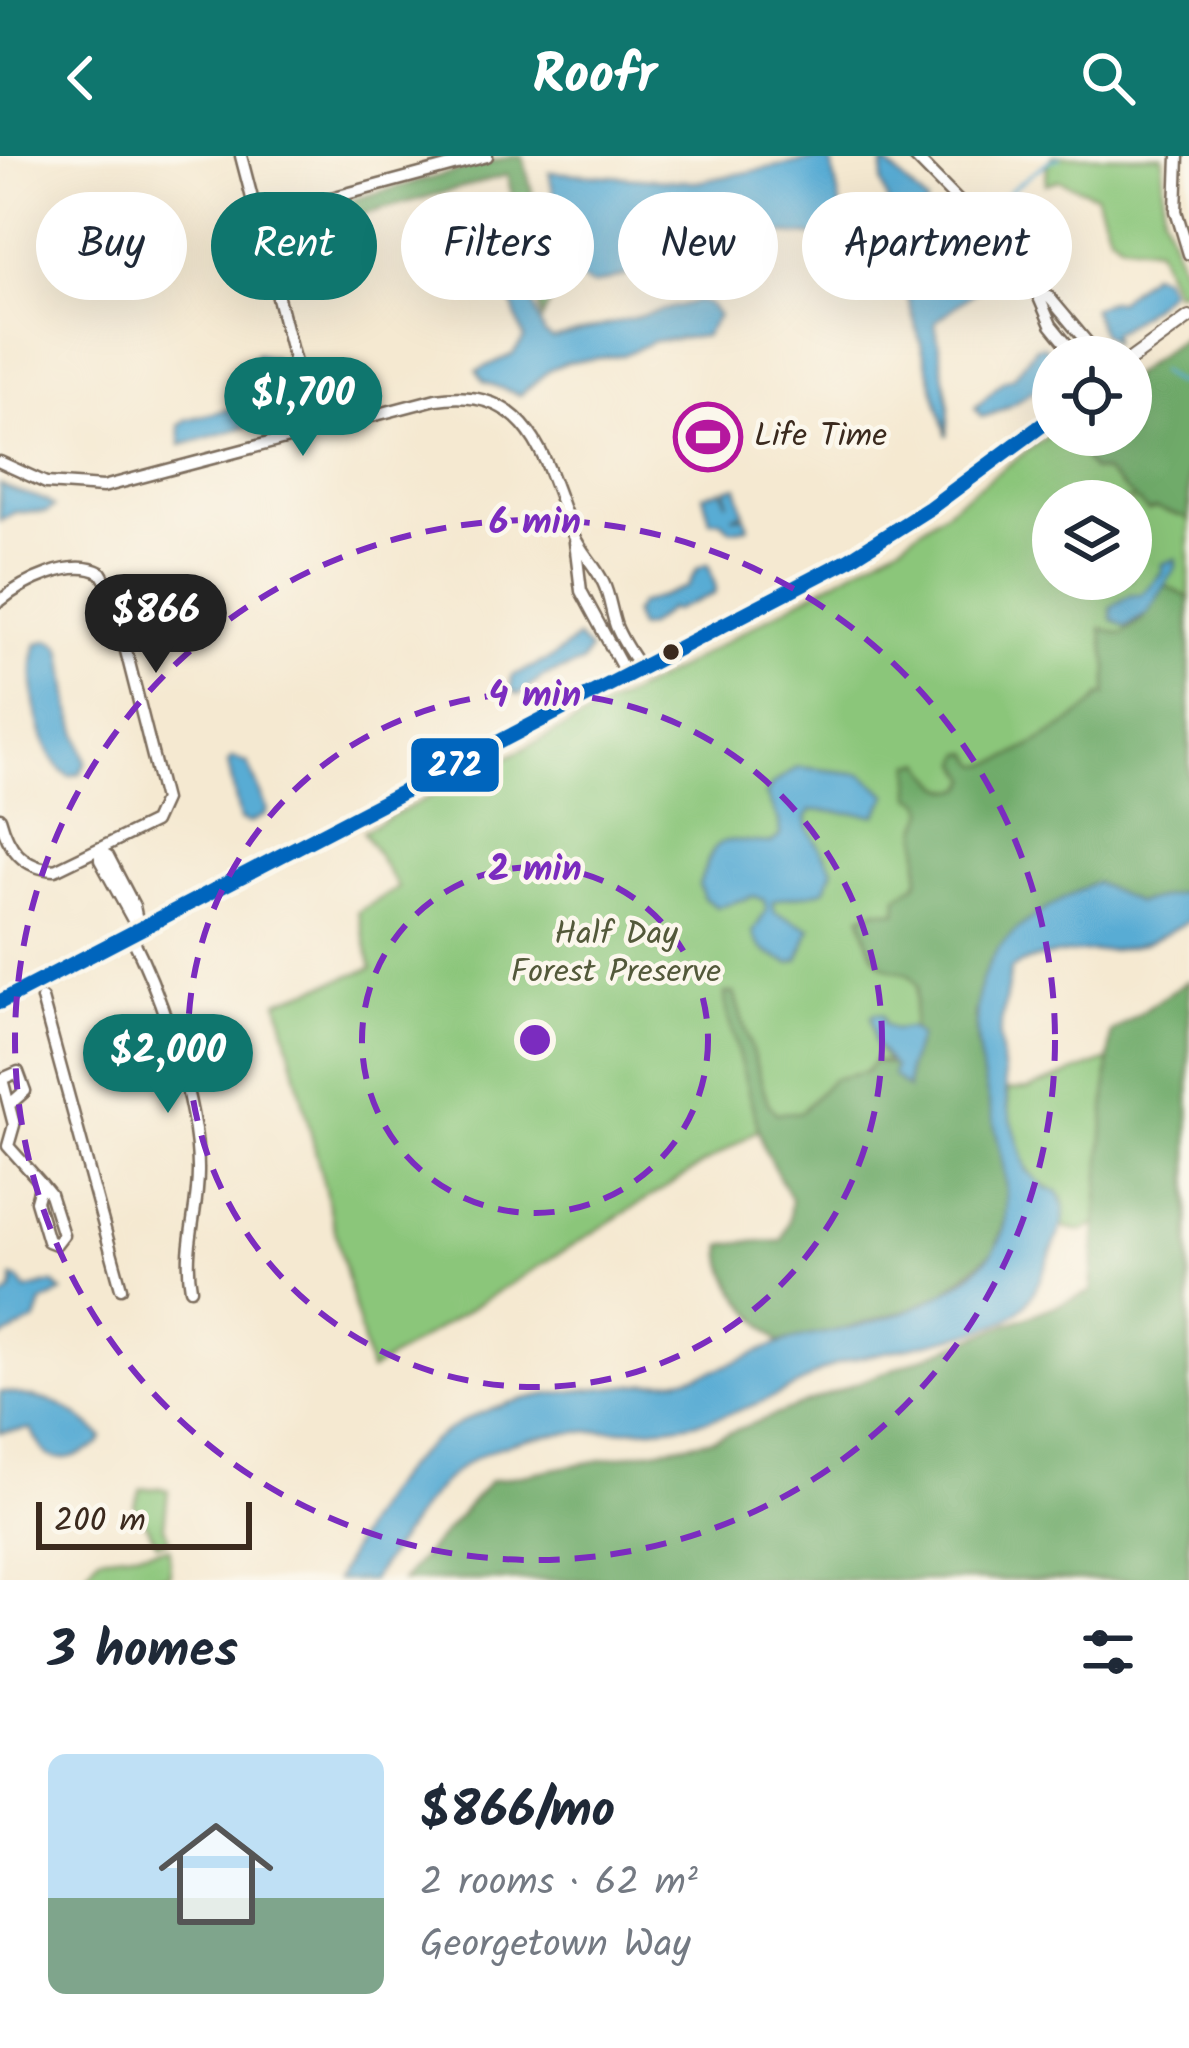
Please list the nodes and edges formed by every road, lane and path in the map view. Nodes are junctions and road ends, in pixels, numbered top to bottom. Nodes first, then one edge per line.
1 (241, 156) edge
2 (487, 156) edge
3 (914, 156) edge
4 (1178, 156) edge
5 (250, 192) edge
6 (353, 192) edge
7 (949, 192) edge
8 (1189, 254) edge
9 (278, 300) edge
10 (1040, 300) edge
11 (1052, 300) edge
12 (1189, 317) edge
13 (1060, 336) edge
14 (1082, 336) edge
15 (1152, 344) edge
16 (313, 432) junction
17 (1032, 433) edge
18 (0, 462) edge
19 (575, 538) junction
20 (0, 601) edge
21 (640, 667) junction
22 (626, 674) junction
23 (0, 818) edge
24 (100, 851) junction
25 (135, 933) junction
26 (43, 999) dead end
27 (0, 1002) edge
28 (9, 1105) dead end
29 (4, 1146) edge
30 (40, 1183) junction
31 (121, 1288) dead end
32 (190, 1289) dead end

1 - 5 street
2 - 6 street
3 - 7 street
4 - 8 street
9 - 16 street
10 - 13 street
11 - 14 street
12 - 15 main road
16 - 18 street
16 - 19 street
17 - 21 main road
19 - 21 street
19 - 22 street
20 - 24 street
21 - 22 main road
22 - 25 main road
23 - 24 street
24 - 25 street
25 - 27 main road
25 - 32 street
26 - 31 street
28 - 29 street
29 - 30 street
30 - 30 street

